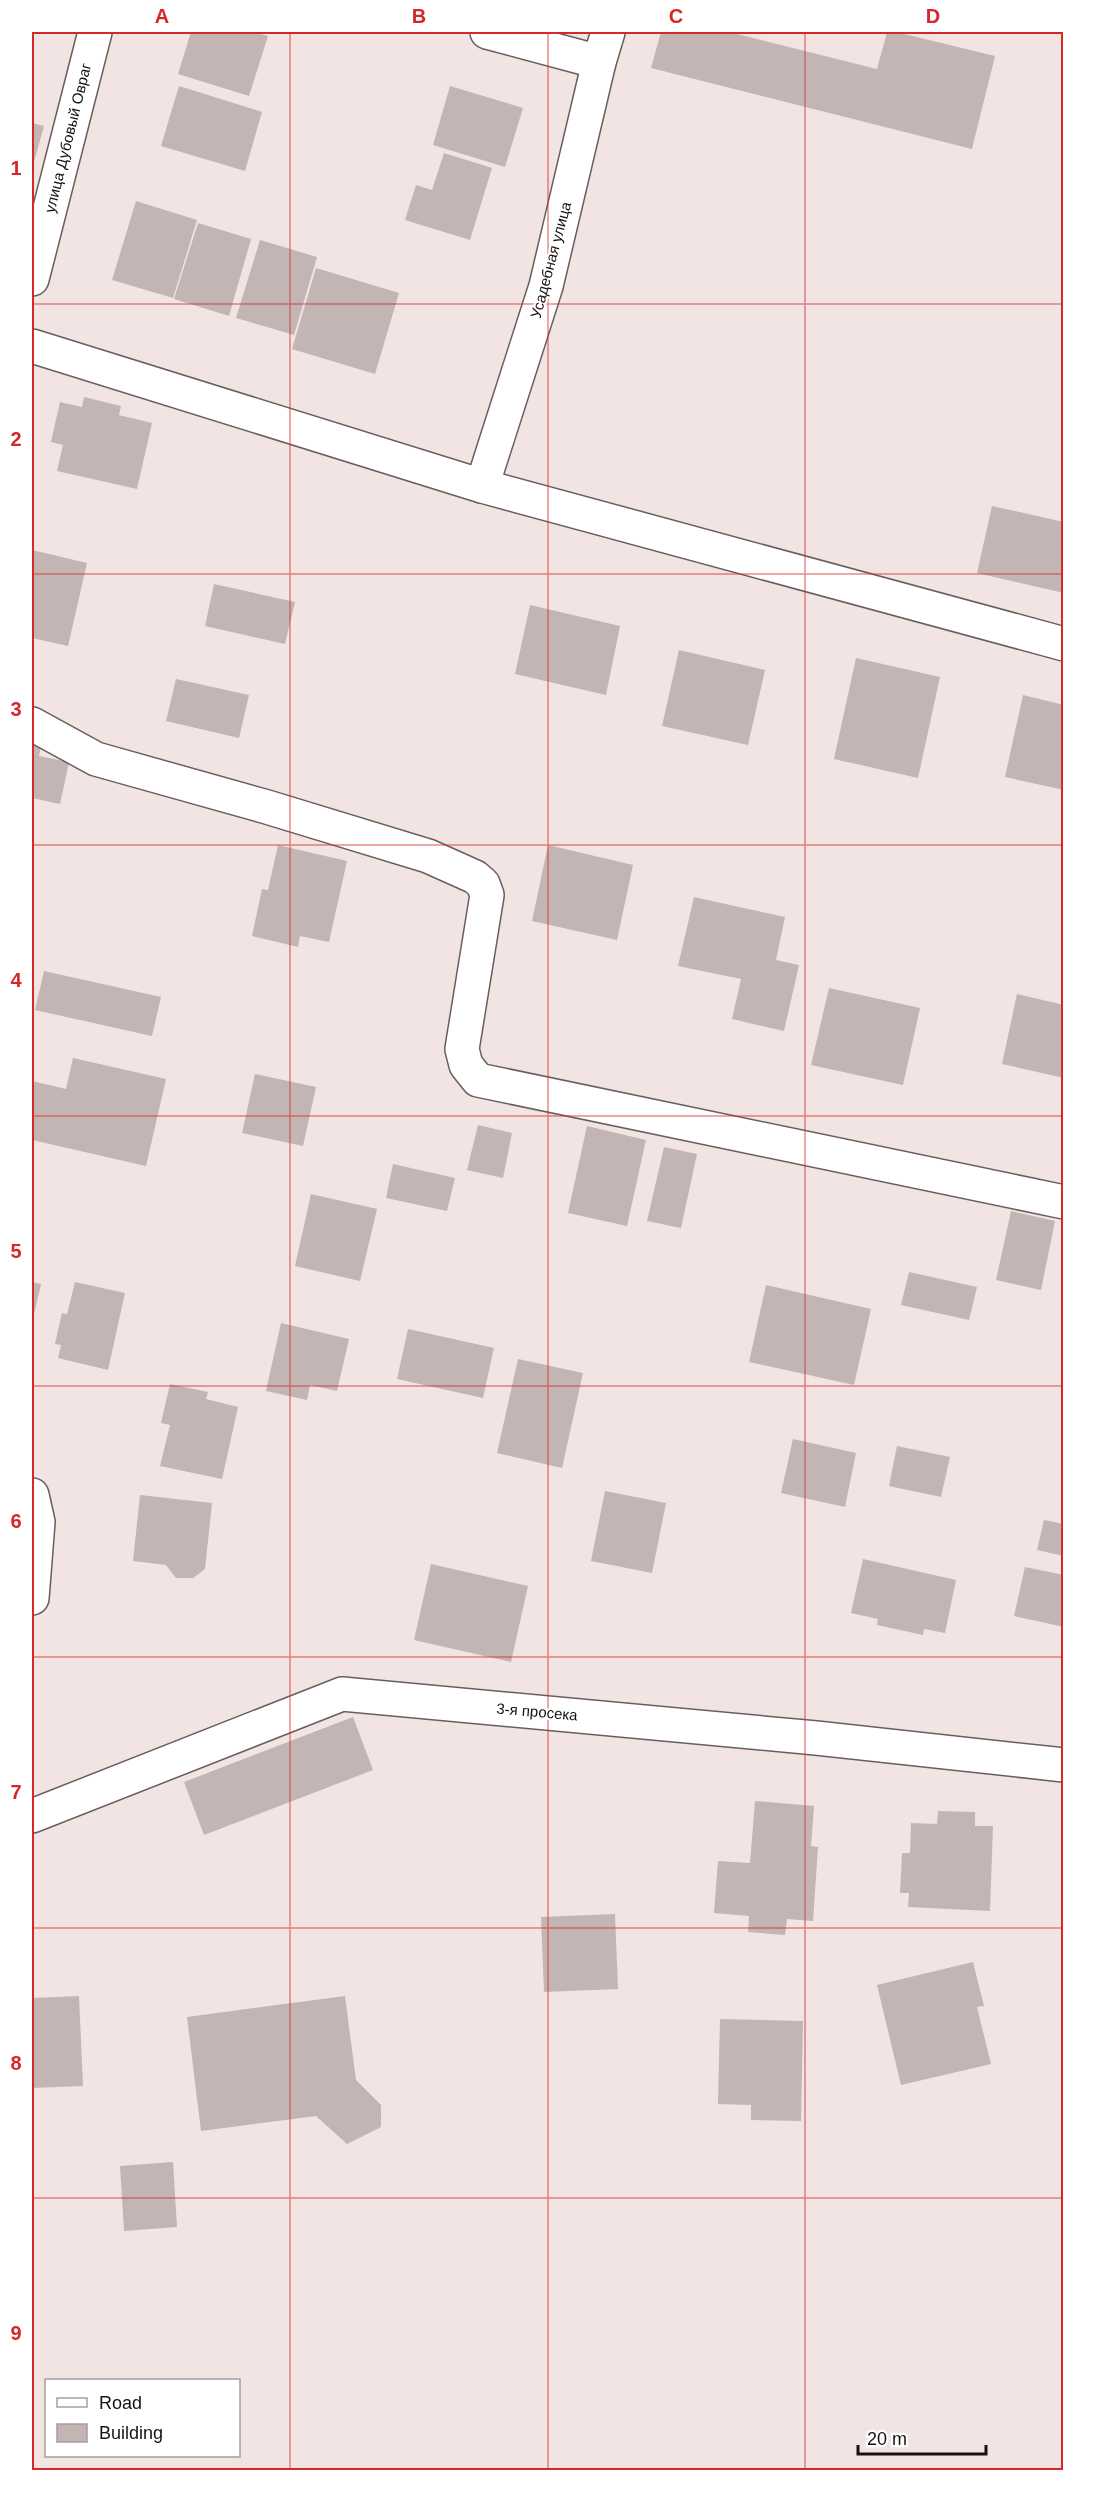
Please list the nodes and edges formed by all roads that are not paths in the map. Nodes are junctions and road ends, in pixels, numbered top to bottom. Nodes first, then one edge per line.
1 (95, 32) edge
2 (488, 32) edge
3 (604, 47) edge
4 (32, 279) edge
5 (32, 346) edge
6 (482, 486) junction
7 (1064, 644) edge
8 (32, 724) edge
9 (1064, 1202) edge
10 (32, 1495) edge
11 (32, 1598) edge
12 (1064, 1765) edge
13 (32, 1815) edge

1 - 4 street, улица Дубовый Овраг
2 - 3 street
3 - 6 street, Усадебная улица
5 - 6 street
6 - 7 street
8 - 9 street
10 - 11 street
12 - 13 street, 3-я просека

